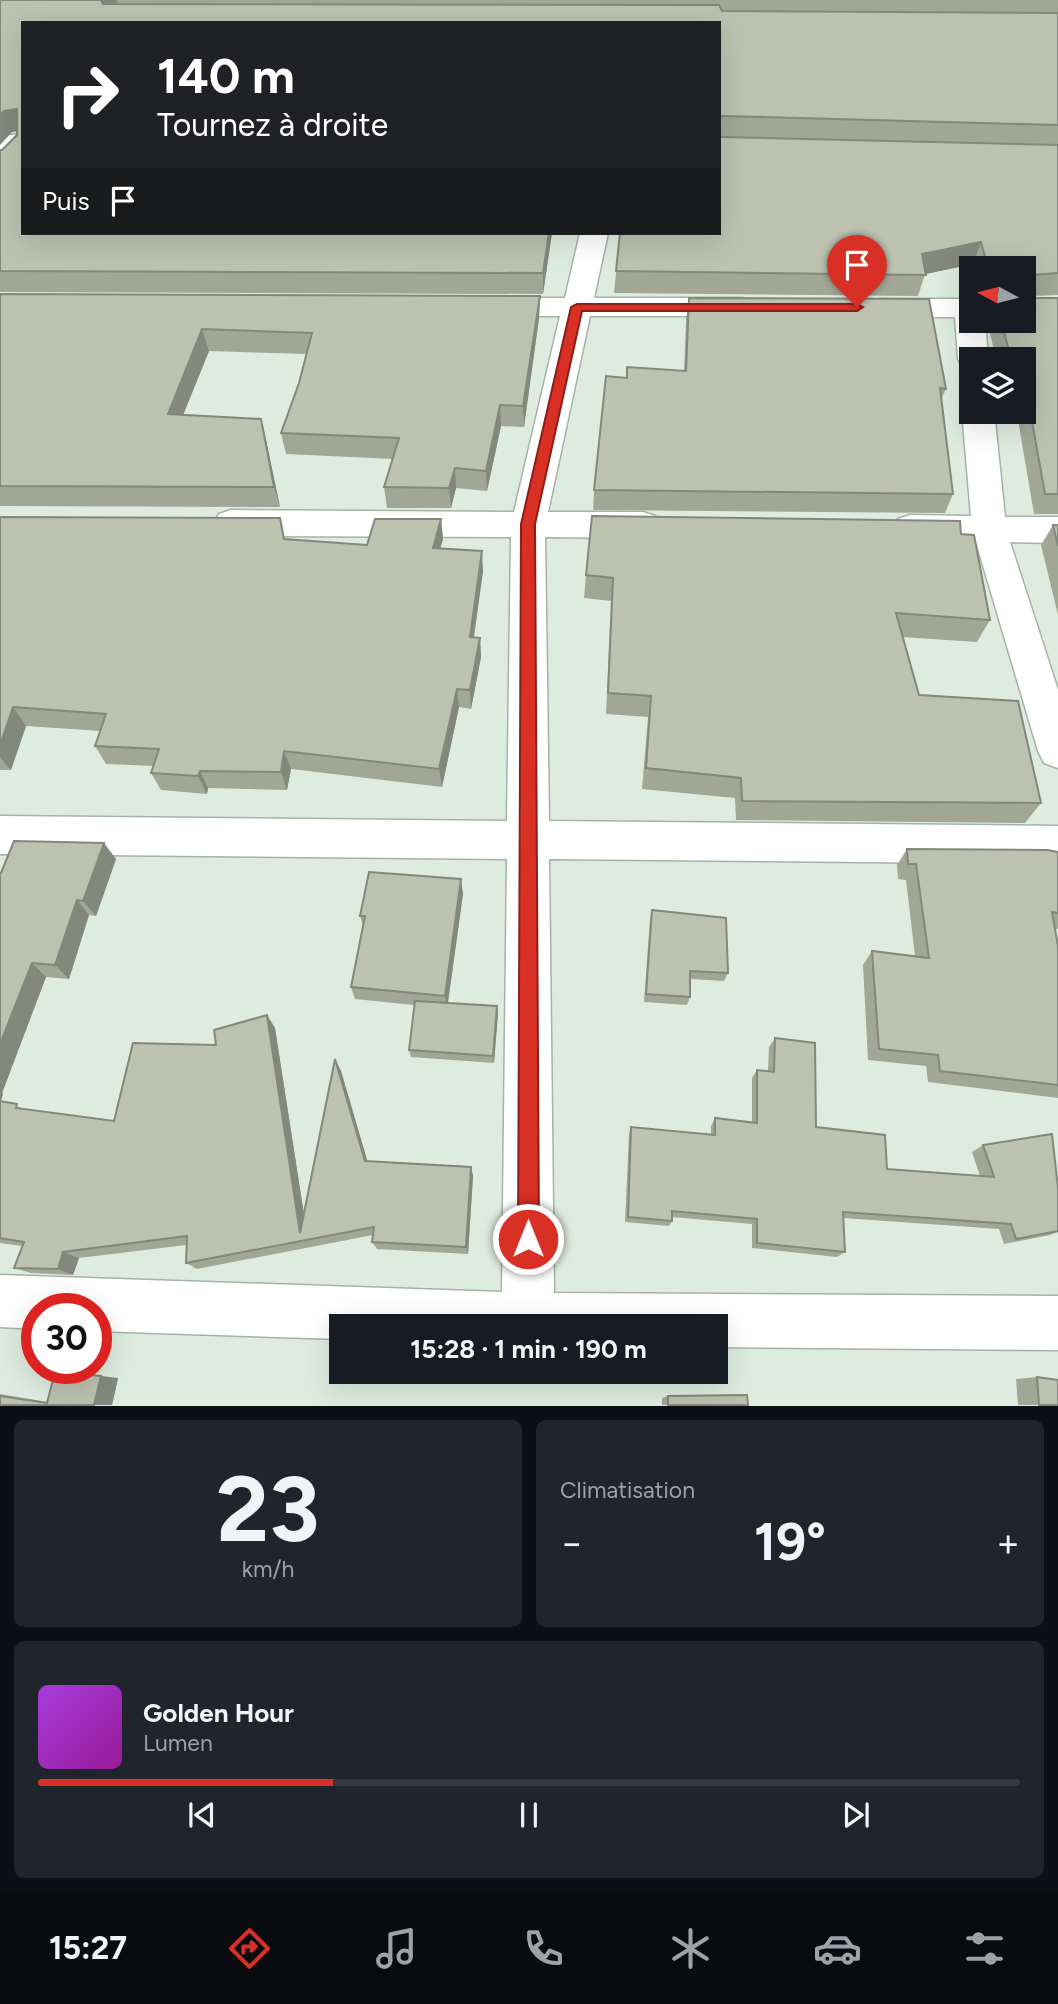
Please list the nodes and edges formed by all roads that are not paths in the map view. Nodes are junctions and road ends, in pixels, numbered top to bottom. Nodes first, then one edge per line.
1 (16, 141) edge
2 (0, 164) edge
3 (594, 235) edge
4 (453, 307) edge
5 (577, 307) junction
6 (773, 307) edge
7 (857, 307) edge
8 (959, 308) edge
9 (979, 424) edge
10 (194, 523) edge
11 (528, 524) junction
12 (667, 525) edge
13 (877, 528) edge
14 (989, 530) junction
15 (1058, 530) edge
16 (1058, 751) edge
17 (0, 835) edge
18 (527, 840) junction
19 (1058, 845) edge
20 (0, 1301) edge
21 (381, 1314) edge
22 (528, 1314) edge
23 (728, 1321) edge
24 (1058, 1323) edge

1 - 2 street
3 - 5 street
4 - 5 street
5 - 6 street
5 - 11 street
7 - 8 street
9 - 14 street
10 - 11 street
11 - 12 street
11 - 18 street
13 - 14 street
14 - 15 street
14 - 16 street
17 - 18 street
18 - 19 street
18 - 22 street
20 - 21 street
23 - 24 street

